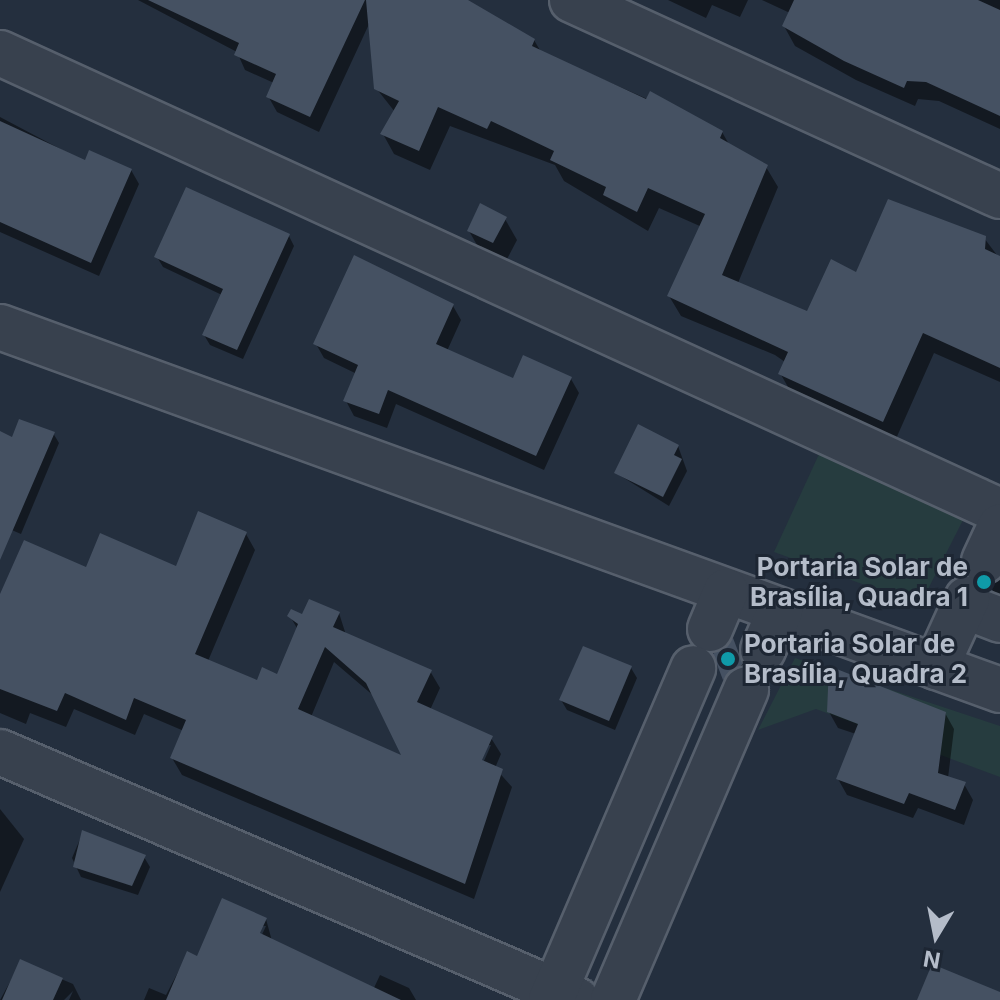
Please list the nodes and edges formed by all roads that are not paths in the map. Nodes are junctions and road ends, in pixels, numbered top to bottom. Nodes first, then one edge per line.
1 (572, 0) edge
2 (0, 53) edge
3 (1000, 196) edge
4 (0, 327) edge
5 (1000, 511) edge
6 (983, 582) edge
7 (702, 646) junction
8 (936, 667) junction
9 (996, 678) edge
10 (0, 752) edge
11 (561, 997) edge
12 (613, 1000) edge

1 - 3 street
2 - 5 street
4 - 7 street
6 - 8 street
7 - 8 street
7 - 11 street
7 - 12 street
8 - 9 street
10 - 11 street

